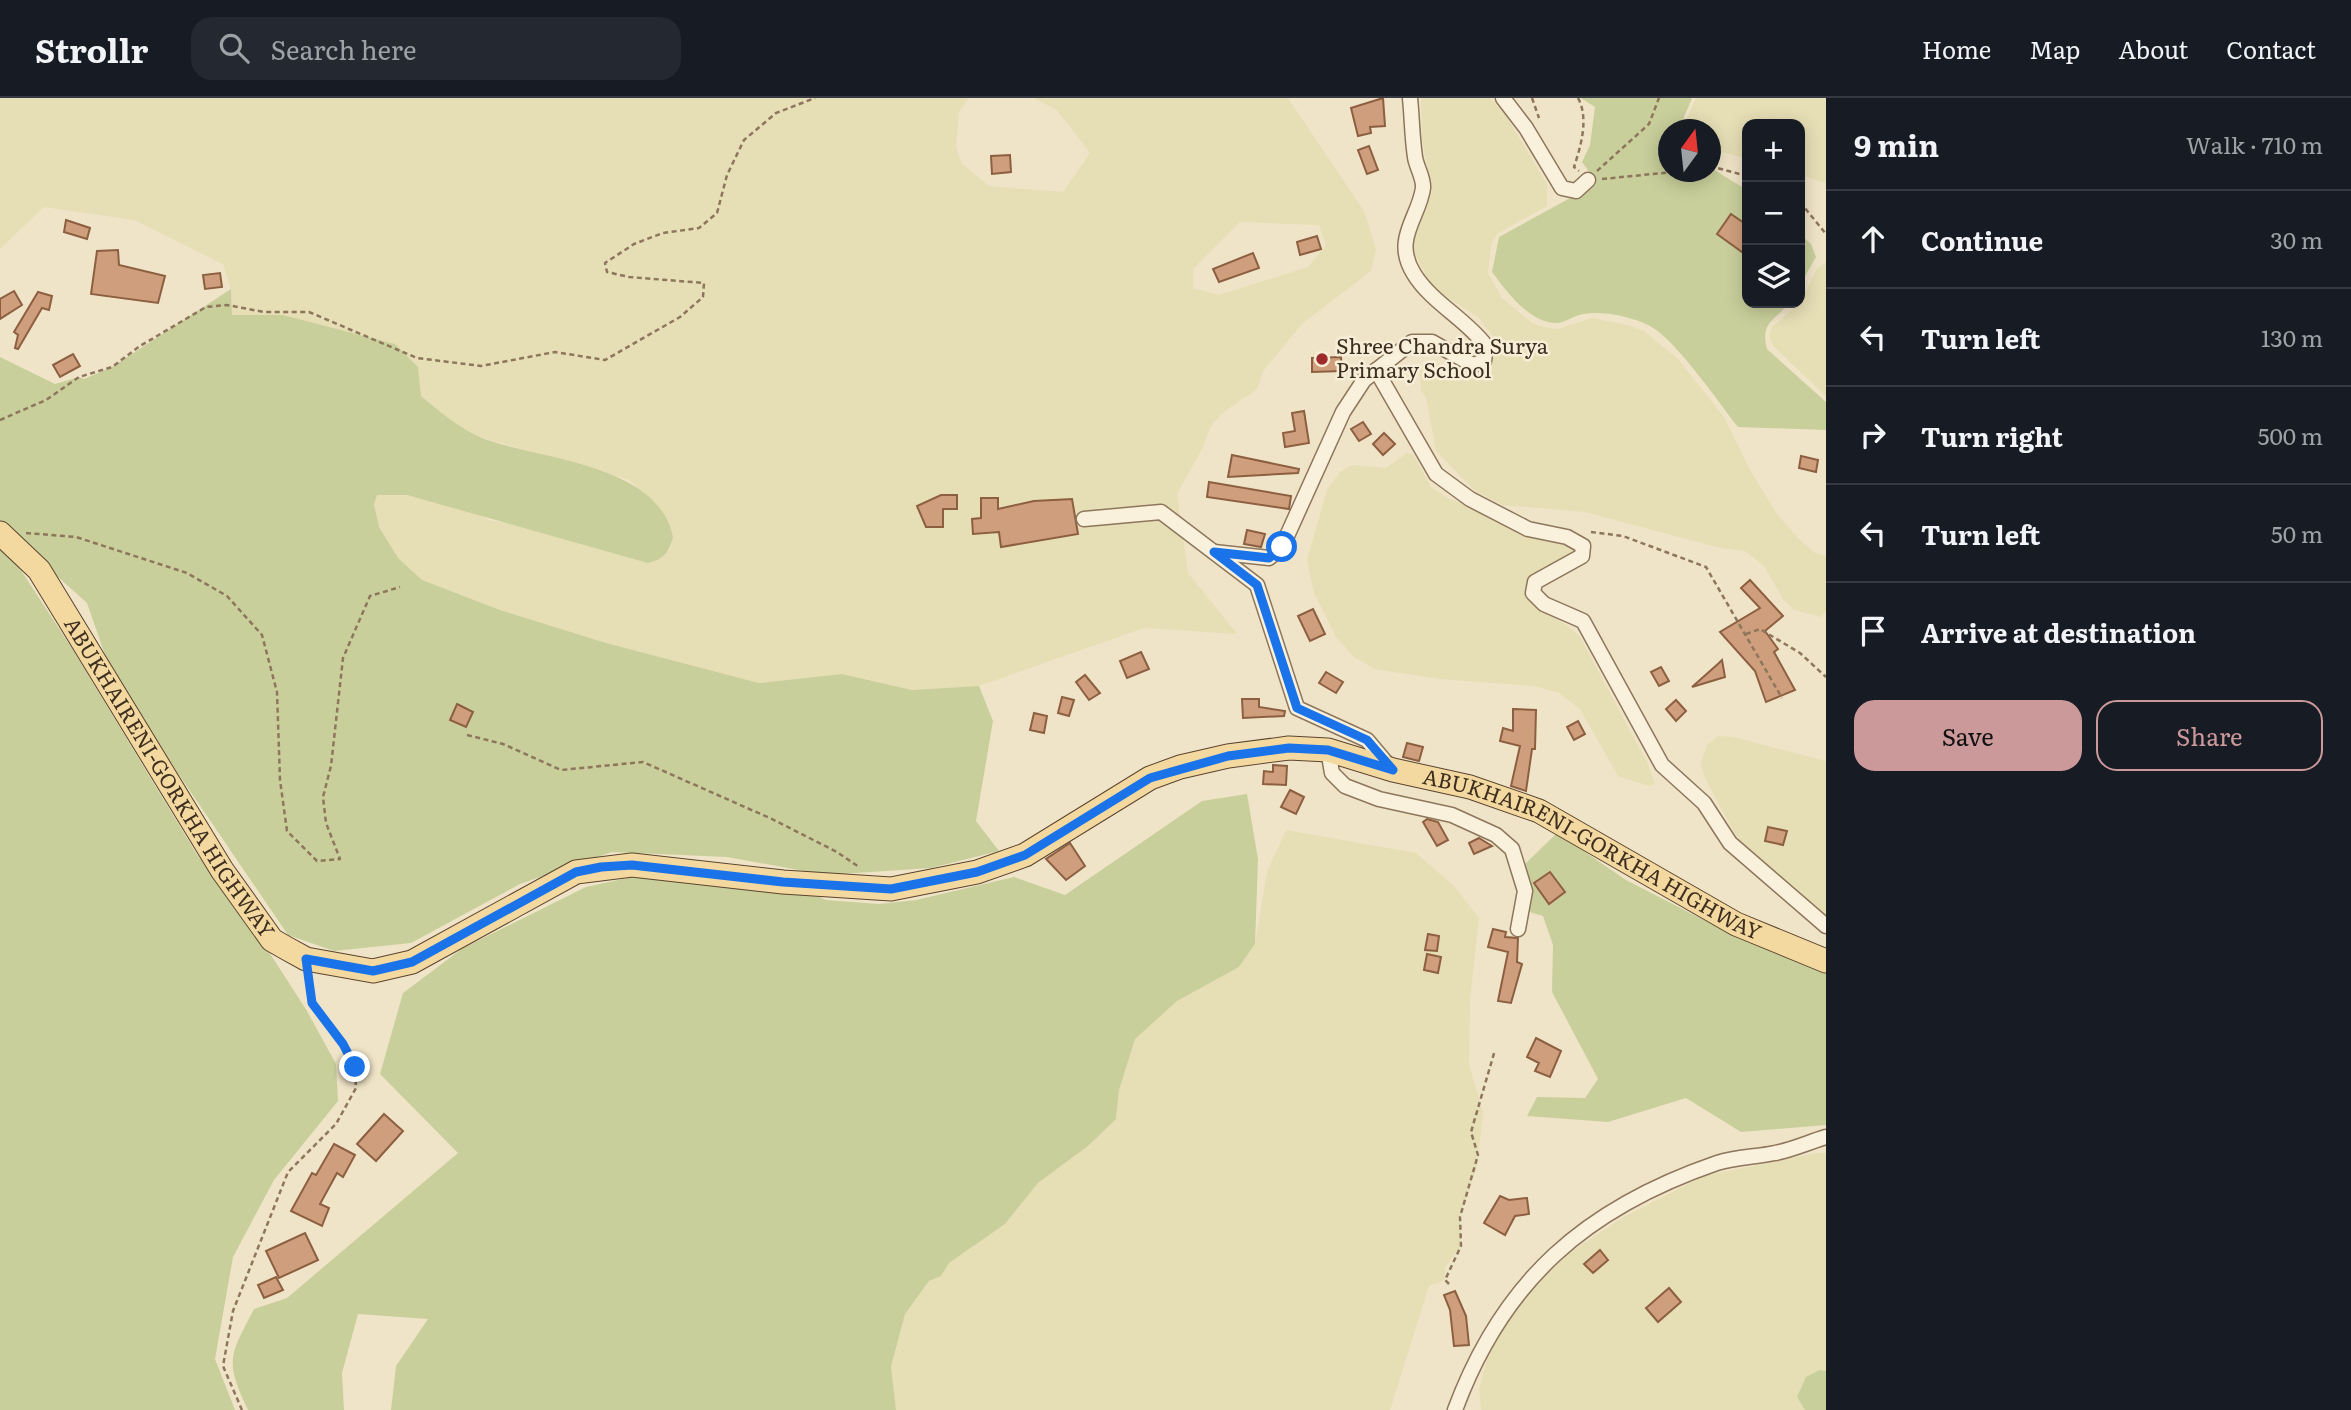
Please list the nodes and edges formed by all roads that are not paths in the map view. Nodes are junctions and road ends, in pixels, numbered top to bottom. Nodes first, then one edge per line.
1 (1410, 98) edge
2 (1503, 98) edge
3 (1588, 180) road end
4 (1377, 370) junction
5 (1084, 519) dead end
6 (3, 534) edge
7 (1214, 552) junction
8 (1328, 750) junction
9 (1393, 770) junction
10 (1826, 926) edge
11 (1518, 929) dead end
12 (1826, 961) edge
13 (1826, 1137) edge
14 (1455, 1410) edge

1 - 4 street
2 - 3 street
4 - 7 street
4 - 10 street
5 - 7 street
6 - 8 main road, ABUKHAIRENI-GORKHA HIGHWAY
7 - 9 street
8 - 9 main road, ABUKHAIRENI-GORKHA HIGHWAY
8 - 11 street
9 - 12 main road, ABUKHAIRENI-GORKHA HIGHWAY
13 - 14 street

